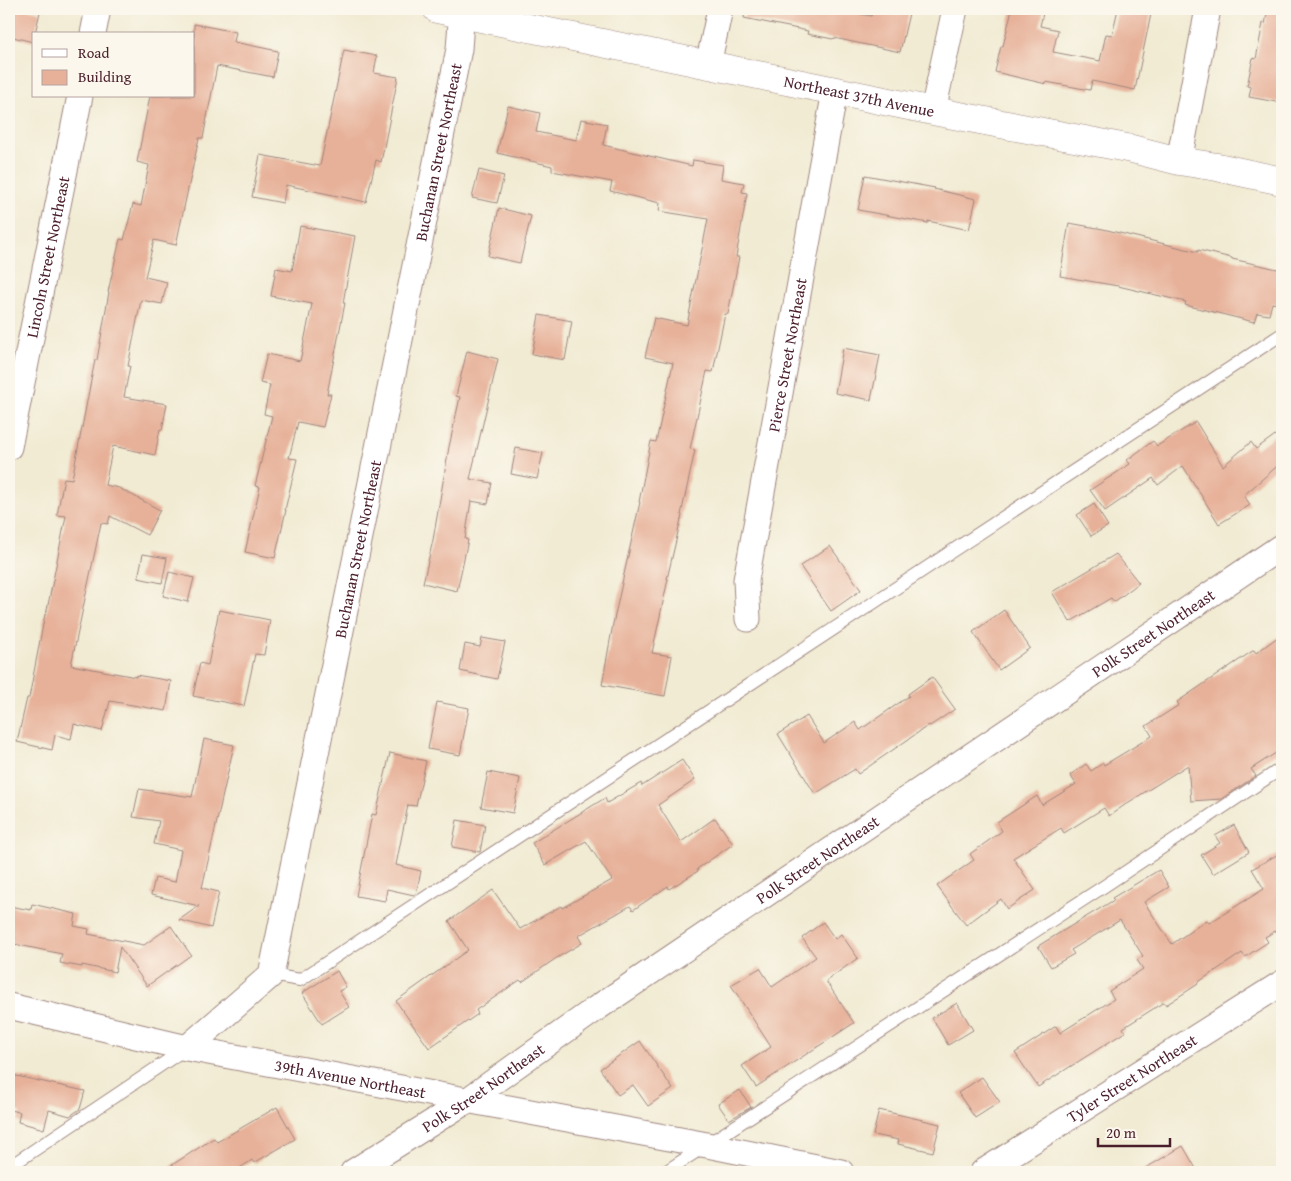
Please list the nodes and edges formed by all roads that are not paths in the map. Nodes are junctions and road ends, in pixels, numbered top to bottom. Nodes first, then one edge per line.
1 (98, 9) edge
2 (720, 9) edge
3 (955, 9) edge
4 (1208, 9) edge
5 (453, 10) edge
6 (93, 32) edge
7 (708, 65) junction
8 (835, 91) junction
9 (80, 98) edge
10 (933, 111) junction
11 (1179, 161) junction
12 (1282, 181) edge
13 (1282, 334) edge
14 (9, 447) edge
15 (1282, 546) edge
16 (748, 620) dead end
17 (1282, 768) edge
18 (271, 975) junction
19 (1282, 984) edge
20 (9, 1006) edge
21 (187, 1048) junction
22 (468, 1100) junction
23 (707, 1145) junction
24 (9, 1167) edge
25 (354, 1172) edge
26 (665, 1172) edge
27 (841, 1172) edge
28 (983, 1172) edge

1 - 6 street
2 - 7 street
3 - 10 street
4 - 11 street
5 - 7 street, Northeast 37th Avenue
5 - 18 street, Buchanan Street Northeast
7 - 8 street, Northeast 37th Avenue
8 - 10 street, Northeast 37th Avenue
8 - 16 street, Pierce Street Northeast
9 - 14 street, Lincoln Street Northeast
10 - 11 street, Northeast 37th Avenue
11 - 12 street, Northeast 37th Avenue
13 - 18 lane
15 - 22 street, Polk Street Northeast
17 - 23 lane
18 - 21 street
19 - 28 street, Tyler Street Northeast
20 - 21 street, 39th Avenue Northeast
21 - 22 street, 39th Avenue Northeast
21 - 24 lane
22 - 23 street, 39th Avenue Northeast
22 - 25 street, Polk Street Northeast
23 - 26 lane
23 - 27 street, 39th Avenue Northeast

